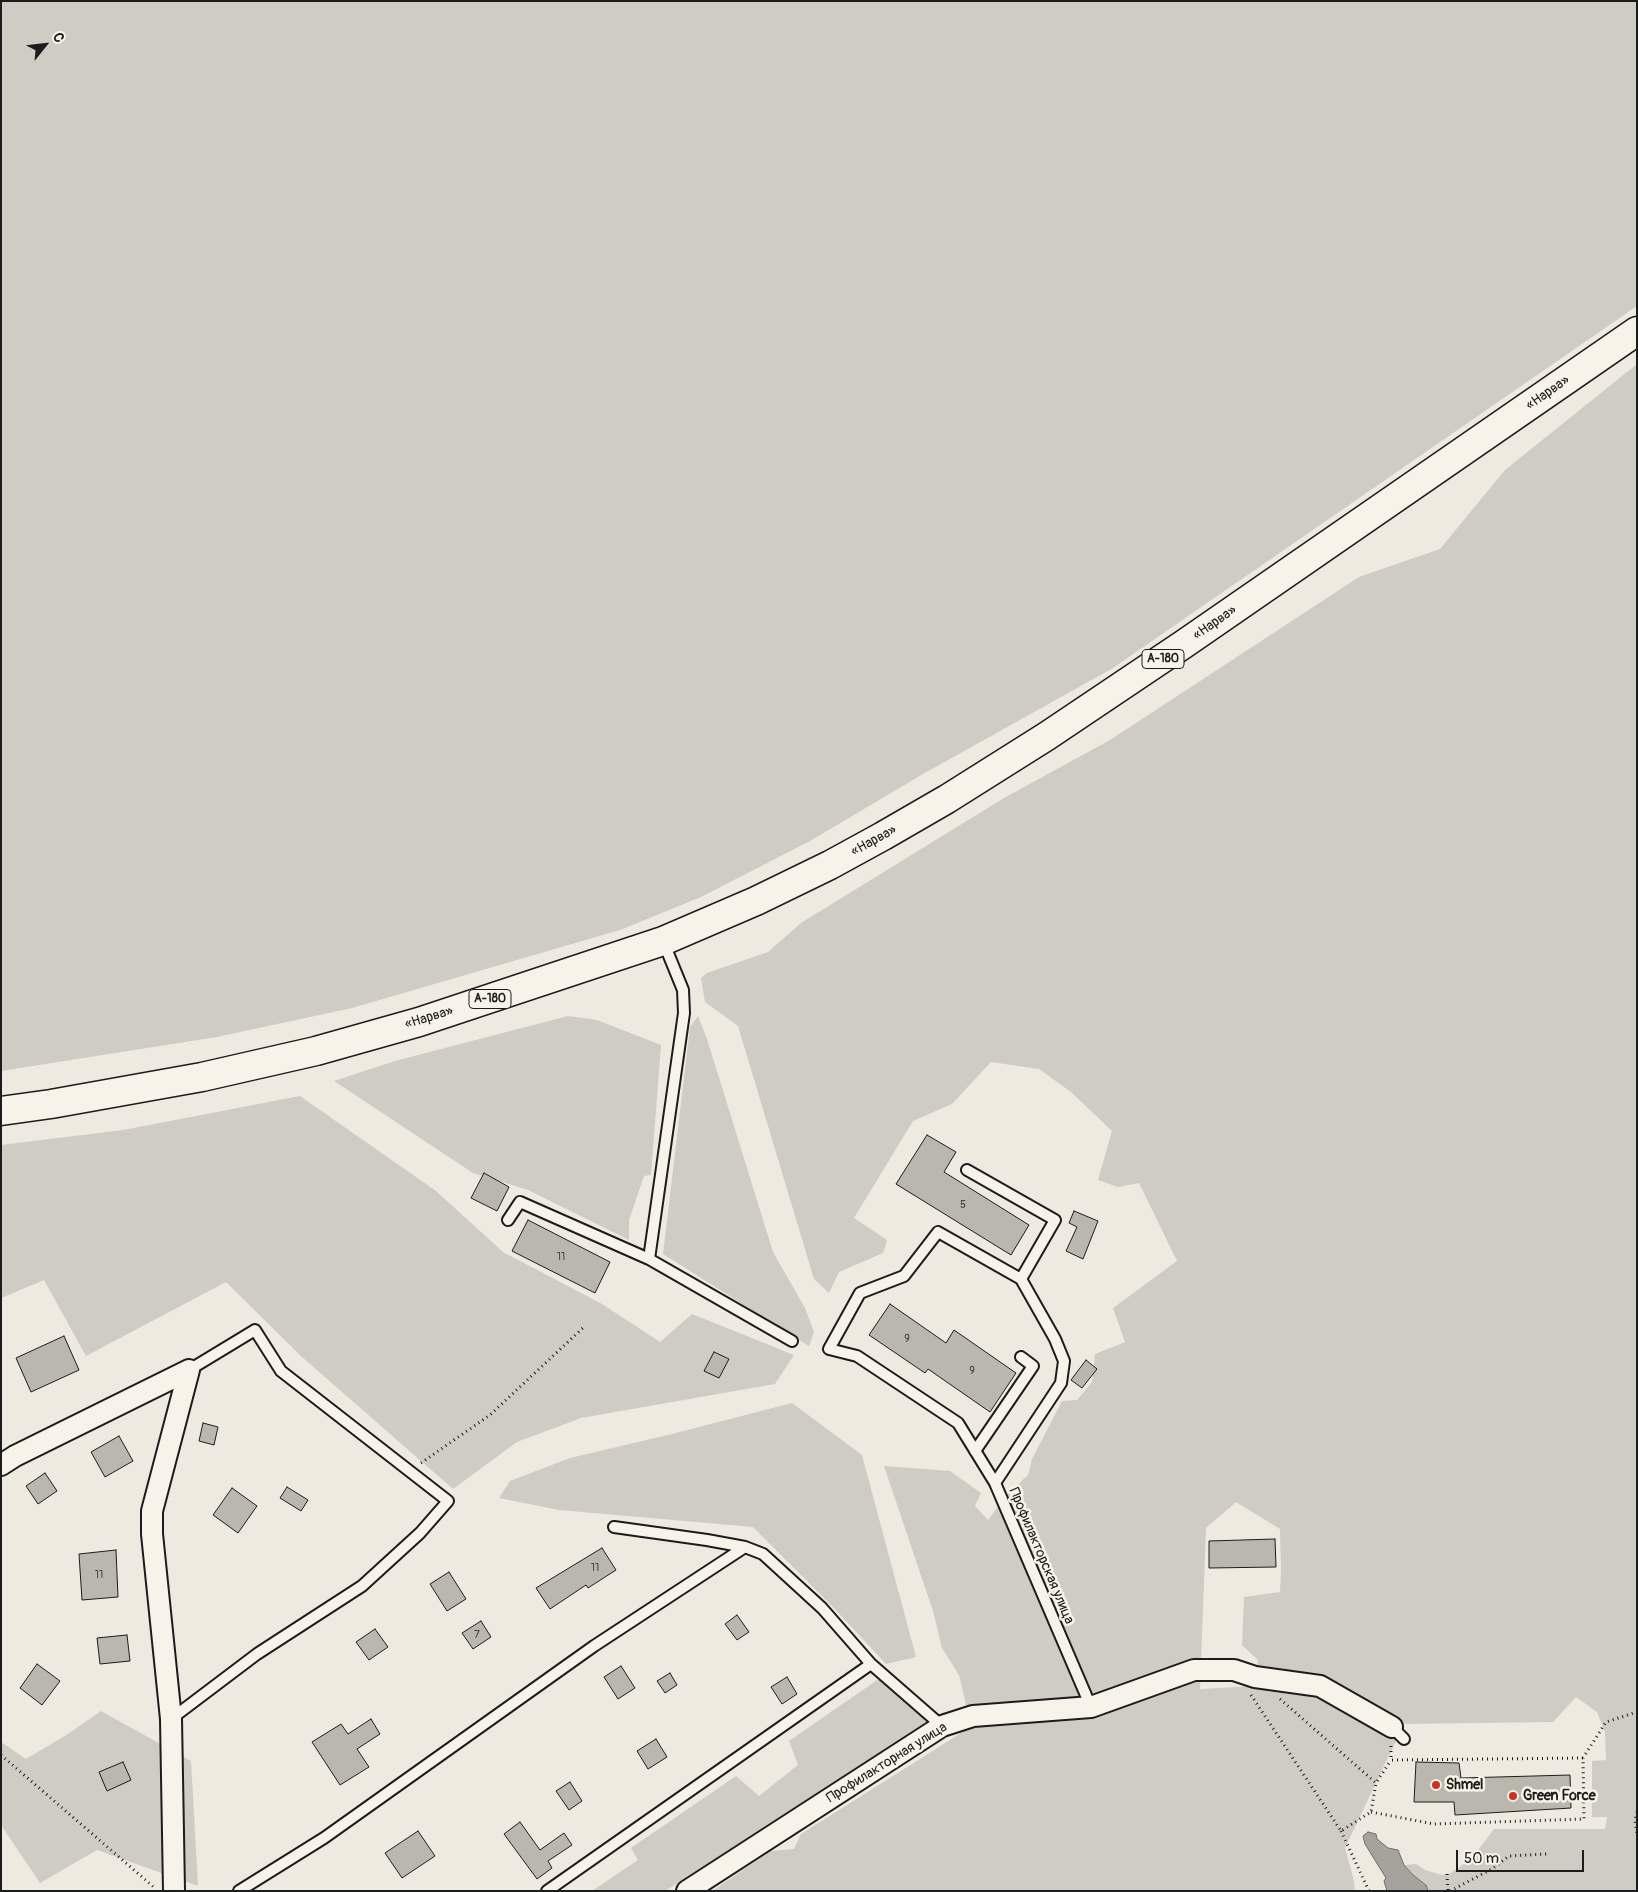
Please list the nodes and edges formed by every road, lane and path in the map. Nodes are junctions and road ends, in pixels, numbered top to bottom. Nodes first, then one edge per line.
1 (1637, 332) edge
2 (663, 942) junction
3 (268, 1061) junction
4 (1, 1100) edge
5 (1, 1111) edge
6 (967, 1170) dead end
7 (508, 1220) dead end
8 (649, 1259) junction
9 (1021, 1279) junction
10 (585, 1326) dead end
11 (792, 1341) dead end
12 (1021, 1357) dead end
13 (189, 1370) junction
14 (975, 1451) junction
15 (1, 1465) edge
16 (411, 1470) junction
17 (995, 1482) junction
18 (614, 1527) dead end
19 (744, 1547) junction
20 (871, 1664) junction
21 (1234, 1670) junction
22 (1255, 1677) junction
23 (1092, 1707) junction
24 (1637, 1712) edge
25 (171, 1719) junction
26 (942, 1726) junction
27 (1398, 1733) joint
28 (1, 1755) edge
29 (1583, 1758) junction
30 (1390, 1760) junction
31 (1376, 1783) junction
32 (1371, 1812) junction
33 (1637, 1812) edge
34 (1341, 1830) junction
35 (1637, 1834) edge
36 (1547, 1854) dead end
37 (1447, 1874) dead end
38 (159, 1891) edge
39 (174, 1891) edge
40 (240, 1891) edge
41 (547, 1891) edge
42 (687, 1891) edge
43 (1369, 1891) edge
44 (1449, 1891) edge

1 - 2 highway, «Нарва» / А-180
2 - 3 highway, «Нарва» / А-180
2 - 8 lane
3 - 4 highway
3 - 5 highway, «Нарва» / А-180
6 - 9 lane
7 - 8 lane
8 - 11 lane
9 - 14 lane
9 - 17 lane, Профилакторская улица
10 - 16 path
12 - 14 lane
13 - 15 street
13 - 16 lane
13 - 25 street
14 - 17 lane
16 - 25 lane
17 - 23 lane, Профилакторская улица
18 - 19 lane
19 - 20 lane
19 - 40 lane
20 - 26 lane
20 - 41 lane
21 - 22 street, Профилакторная улица
21 - 23 street, Профилакторная улица
21 - 34 path
22 - 27 street, Профилакторная улица
22 - 31 path
23 - 26 street, Профилакторная улица
24 - 29 path
25 - 39 street
26 - 42 street, Профилакторная улица
27 - 30 path
28 - 38 path
29 - 30 path
29 - 32 path
30 - 31 path
31 - 32 path
32 - 34 path
33 - 35 path
34 - 43 path
36 - 44 path
37 - 44 path

